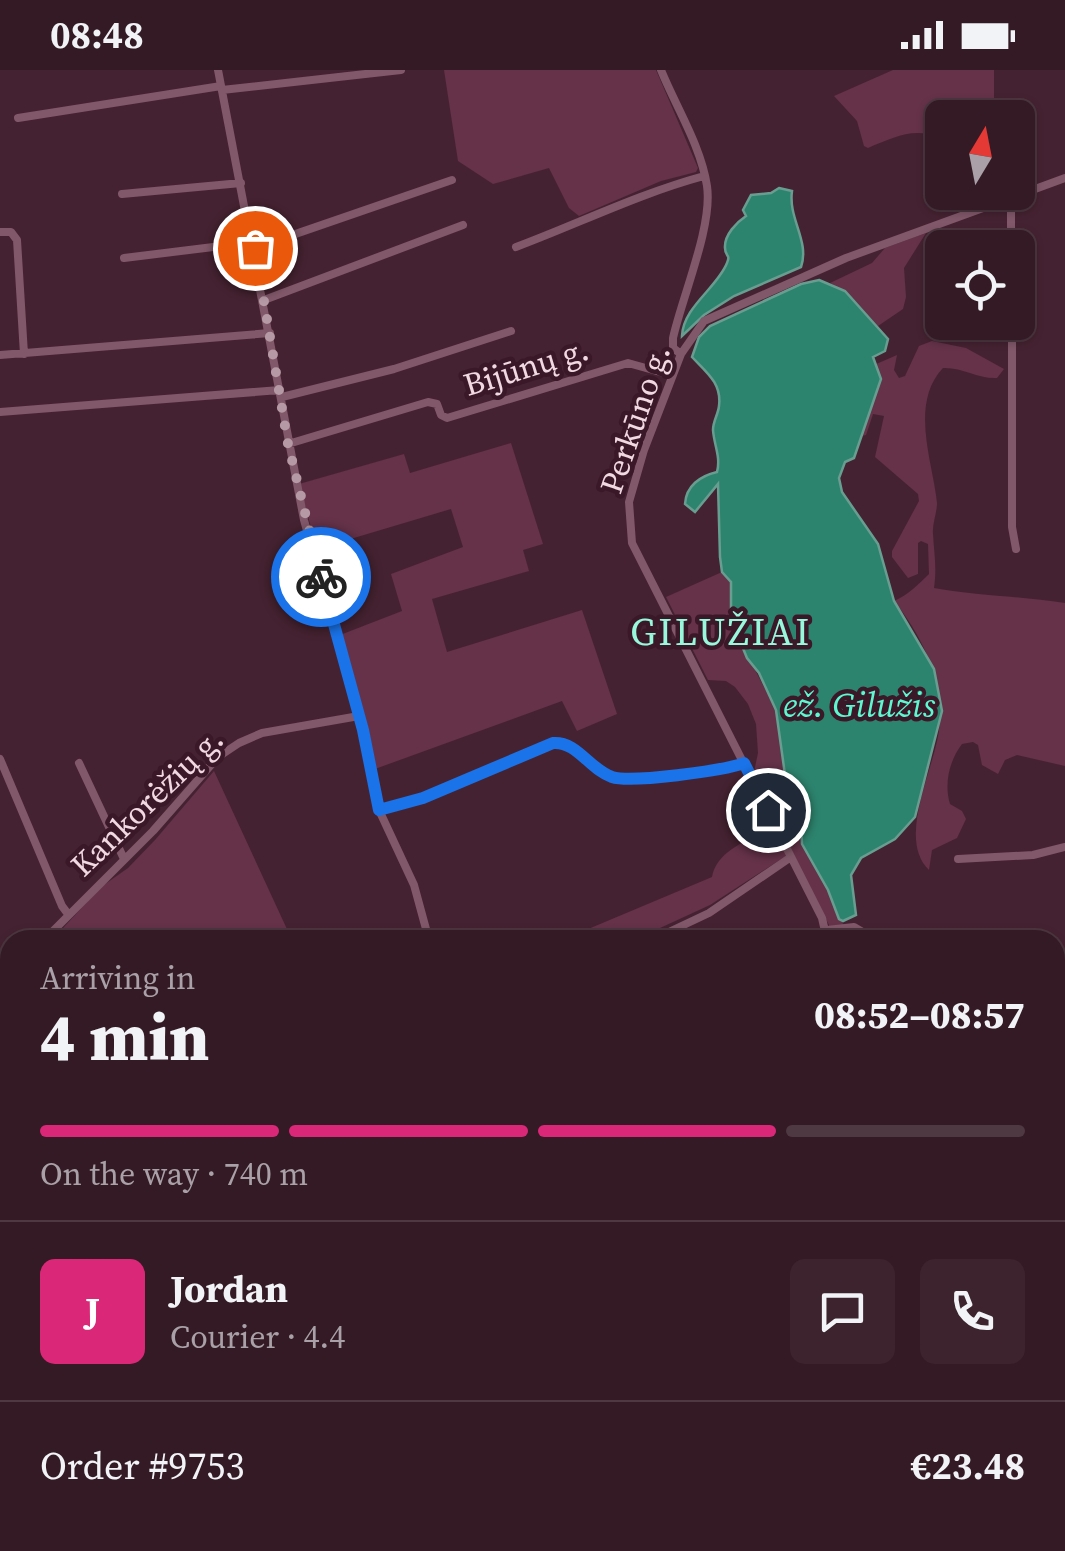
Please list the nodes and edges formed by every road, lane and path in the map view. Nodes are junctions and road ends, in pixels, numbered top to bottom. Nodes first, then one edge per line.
1 (218, 70) edge
2 (401, 70) edge
3 (661, 70) edge
4 (222, 88) junction
5 (18, 118) dead end
6 (704, 176) junction
7 (1065, 178) edge
8 (452, 180) dead end
9 (242, 183) junction
10 (1035, 189) edge
11 (122, 194) dead end
12 (978, 210) edge
13 (463, 226) dead end
14 (0, 232) edge
15 (254, 245) junction
16 (516, 246) dead end
17 (124, 258) dead end
18 (264, 300) junction
19 (511, 331) dead end
20 (270, 333) junction
21 (1012, 340) edge
22 (24, 354) junction
23 (680, 354) junction
24 (0, 355) edge
25 (671, 375) junction
26 (281, 394) junction
27 (0, 412) edge
28 (288, 444) junction
29 (1016, 550) dead end
30 (359, 716) junction
31 (0, 759) edge
32 (79, 763) dead end
33 (744, 763) junction
34 (379, 810) junction
35 (1065, 847) edge
36 (790, 857) junction
37 (124, 859) junction
38 (958, 859) dead end
39 (68, 914) junction
40 (53, 930) edge
41 (427, 930) edge
42 (672, 930) edge
43 (825, 930) edge

1 - 4 street
2 - 4 street
3 - 6 street
4 - 5 street
4 - 9 street
6 - 16 street
6 - 23 street
7 - 10 street, Perkūno g.
8 - 15 street
9 - 11 street
9 - 15 street
12 - 23 street, Perkūno g.
13 - 18 street
14 - 22 street
15 - 17 street
15 - 18 street
18 - 20 street
19 - 26 street
20 - 22 street
20 - 26 street
21 - 29 street
22 - 24 street
23 - 25 street, Perkūno g.
25 - 28 street, Bijūnų g.
25 - 33 street, Perkūno g.
26 - 27 street
26 - 28 street
28 - 30 street
30 - 34 street
30 - 37 street, Kankorėžių g.
31 - 39 street
32 - 37 street
33 - 34 street
33 - 36 street, Perkūno g.
34 - 41 street
35 - 38 street
36 - 42 street
36 - 43 street, Perkūno g.
37 - 39 street, Kankorėžių g.
39 - 40 street, Kankorėžių g.

